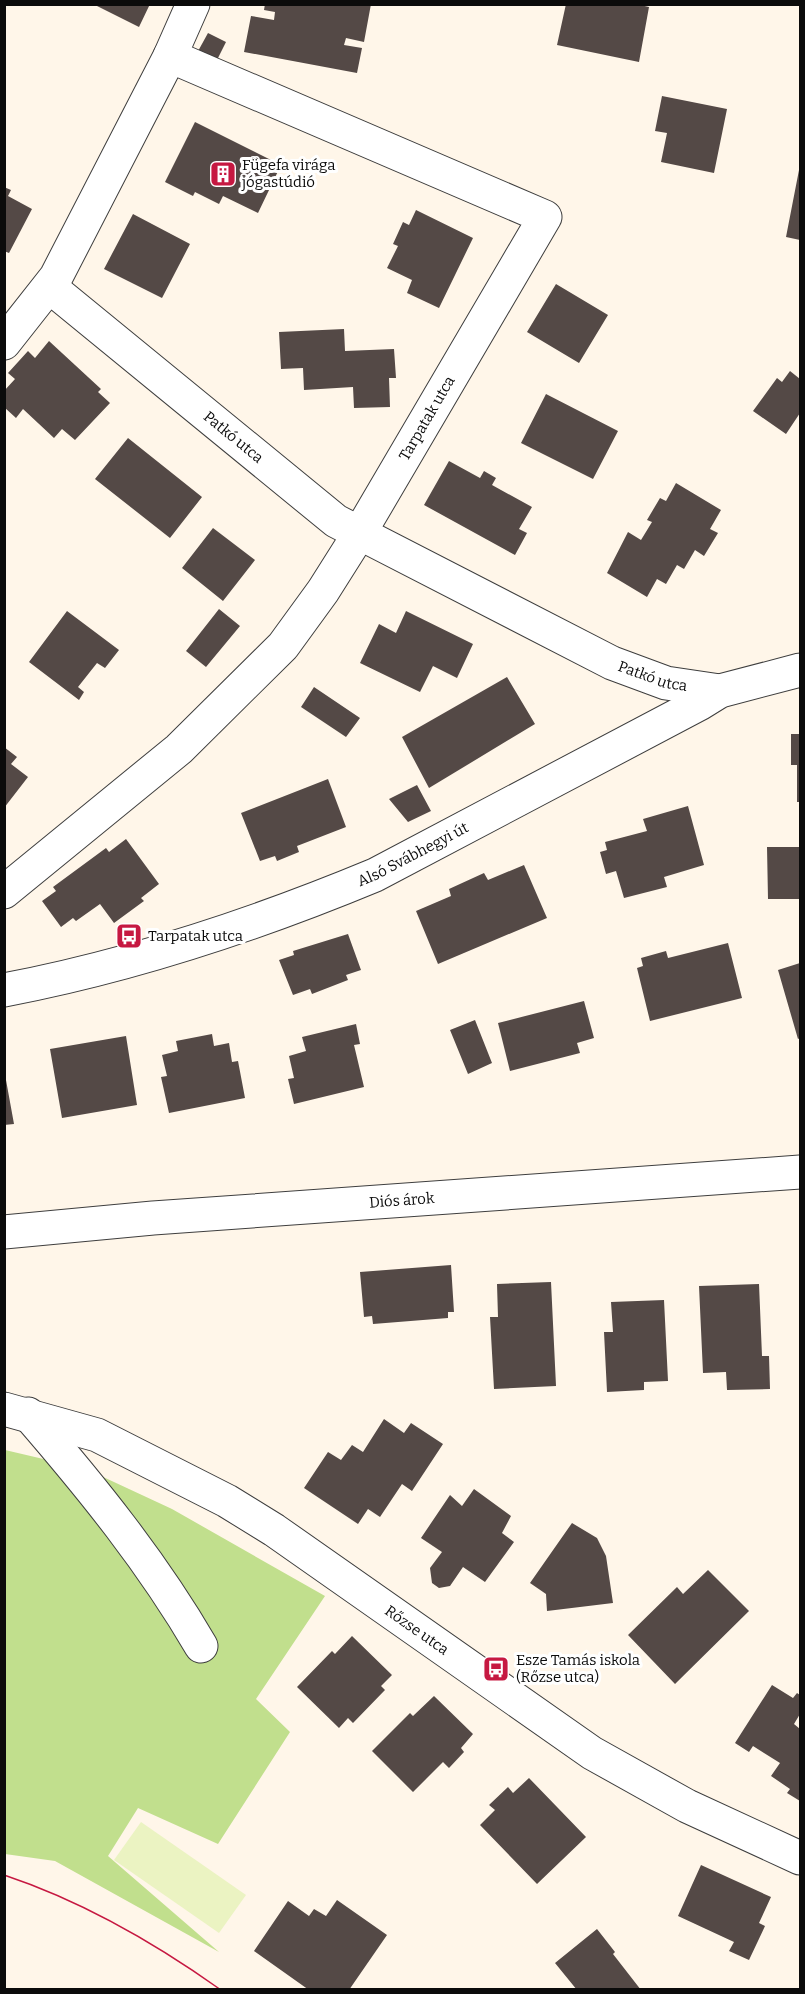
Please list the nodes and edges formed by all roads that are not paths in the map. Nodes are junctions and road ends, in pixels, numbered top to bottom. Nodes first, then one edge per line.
1 (193, 4) edge
2 (170, 56) junction
3 (50, 287) junction
4 (4, 343) edge
5 (359, 534) junction
6 (801, 670) edge
7 (720, 691) junction
8 (4, 892) edge
9 (4, 990) edge
10 (801, 1172) edge
11 (4, 1232) edge
12 (16, 1412) edge
13 (201, 1646) dead end
14 (801, 1858) edge

1 - 2 street
2 - 3 street
2 - 5 street, Tarpatak utca
3 - 4 street
3 - 5 street, Patkó utca
5 - 7 street, Patkó utca
5 - 8 street, Tarpatak utca
6 - 7 street, Alsó Svábhegyi út
7 - 9 street, Alsó Svábhegyi út
10 - 11 street, Diós árok
12 - 13 street, Rőzse utca
12 - 14 street, Rőzse utca

